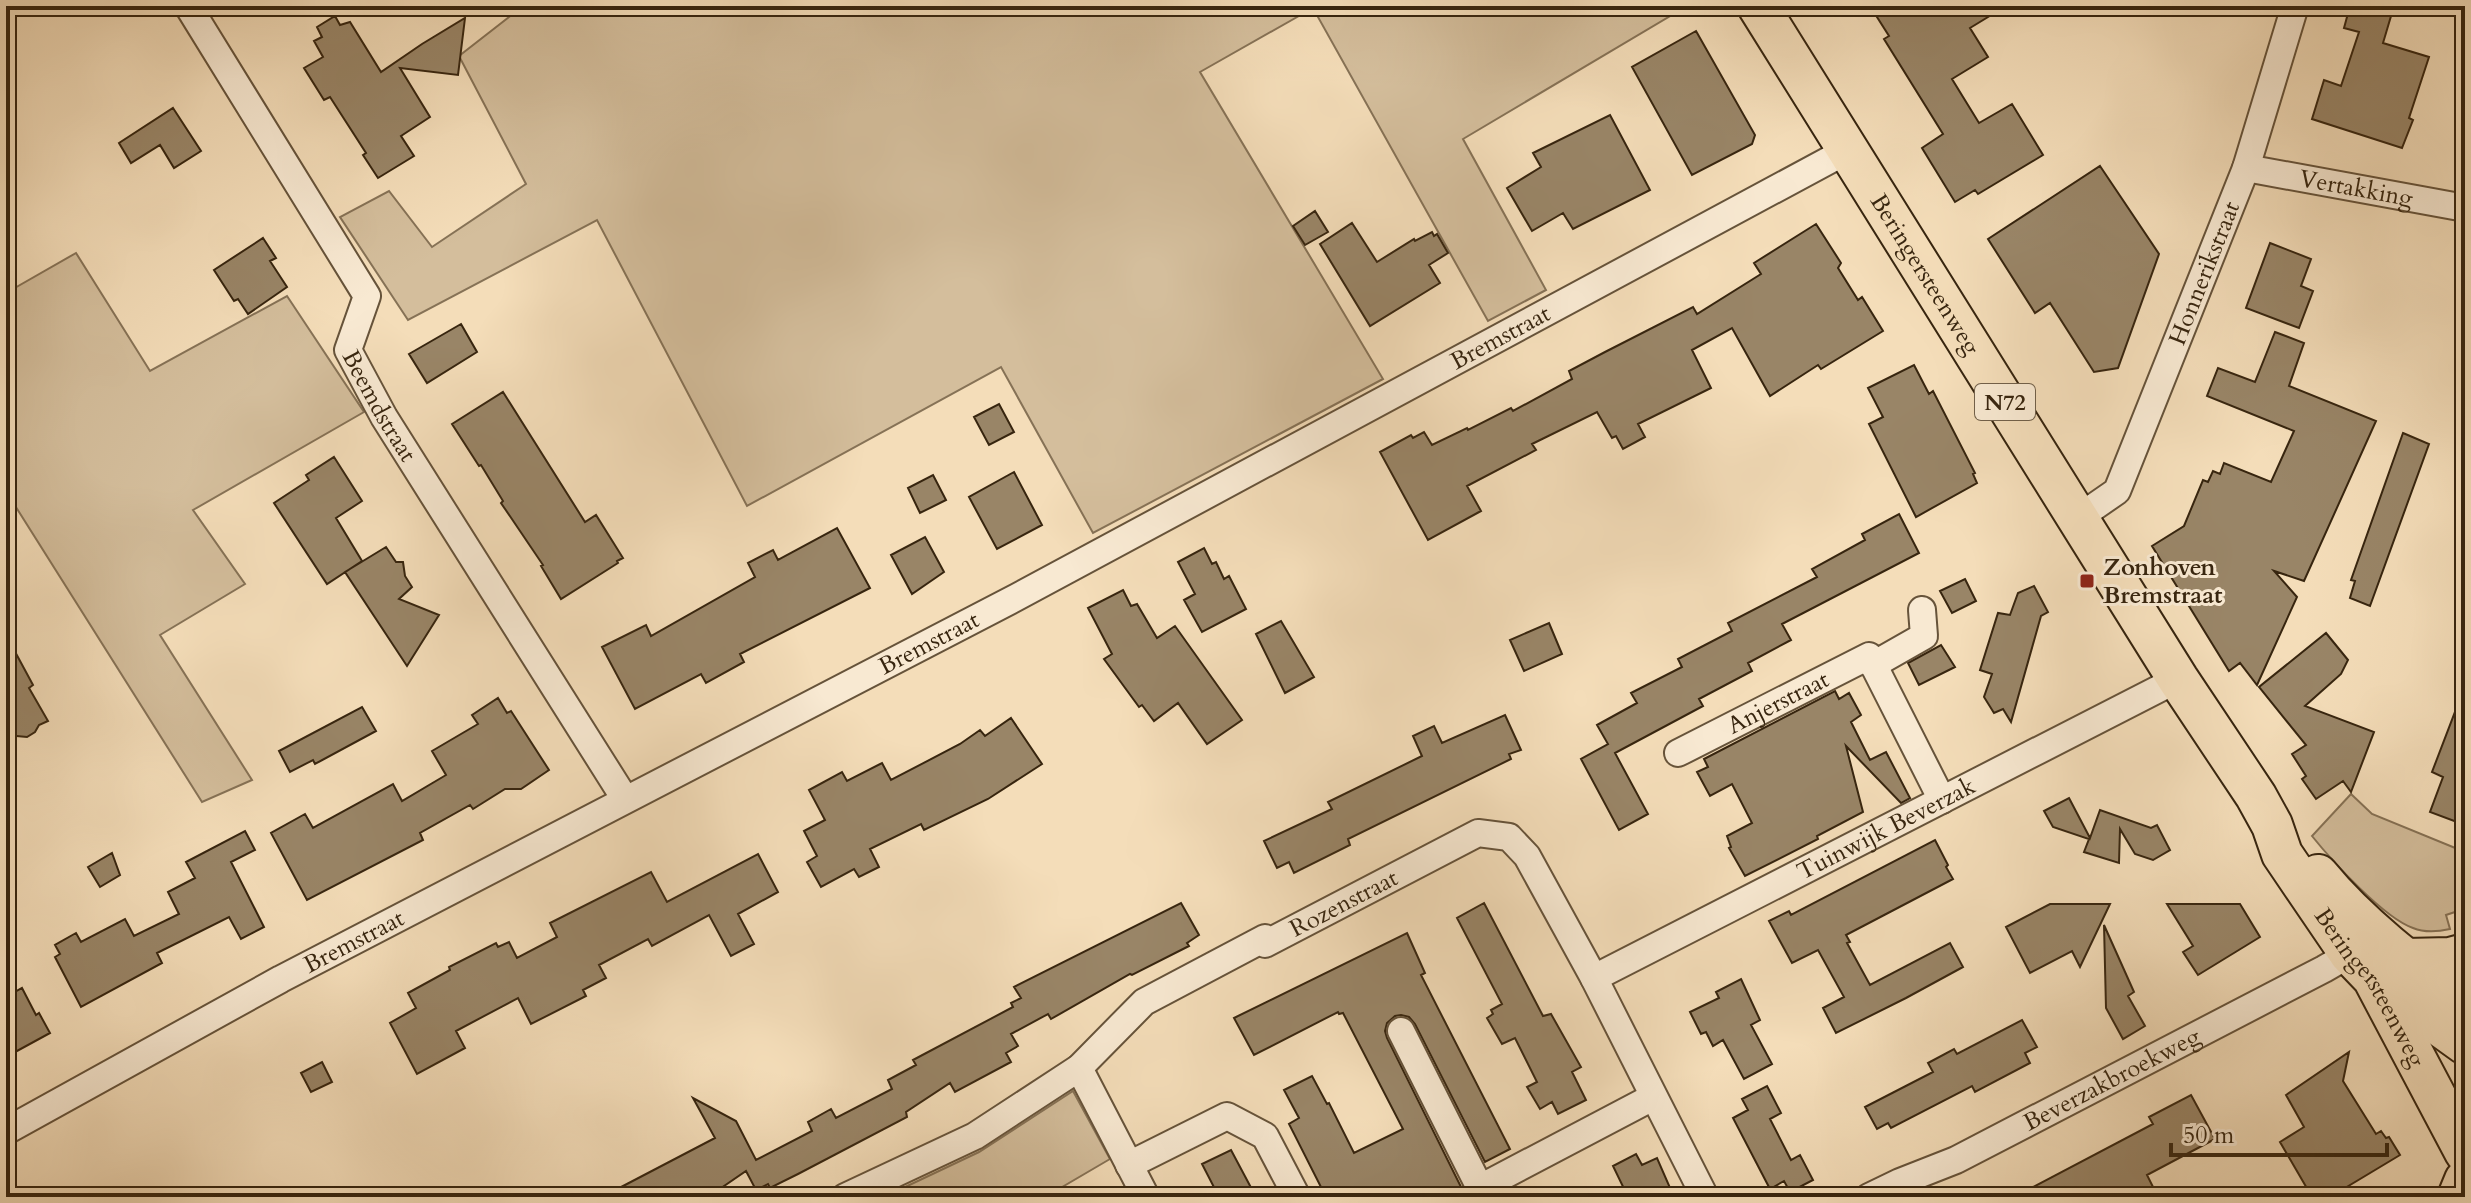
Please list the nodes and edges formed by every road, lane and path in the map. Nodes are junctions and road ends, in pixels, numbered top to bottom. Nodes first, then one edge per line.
1 (188, 6) edge
2 (1758, 6) edge
3 (2295, 6) edge
4 (1848, 150) junction
5 (2246, 168) junction
6 (2465, 208) edge
7 (2078, 518) junction
8 (1922, 610) dead end
9 (1873, 665) junction
10 (2178, 679) junction
11 (1678, 753) dead end
12 (625, 799) junction
13 (1942, 800) junction
14 (2272, 825) junction
15 (2465, 954) edge
16 (2376, 964) junction
17 (1594, 978) junction
18 (2465, 1004) edge
19 (1401, 1031) dead end
20 (2465, 1044) edge
21 (1079, 1068) junction
22 (1653, 1097) junction
23 (6, 1131) edge
24 (2465, 1152) edge
25 (1129, 1165) junction
26 (2465, 1180) edge
27 (845, 1197) edge
28 (1146, 1197) edge
29 (1297, 1197) edge
30 (1705, 1197) edge
31 (1869, 1197) edge
32 (2458, 1197) edge

1 - 12 street, Beemdstraat
2 - 4 main road, Beringersteenweg / N72
3 - 5 street, Honnerikstraat
4 - 7 main road, Beringersteenweg / N72
4 - 12 street, Bremstraat
5 - 6 street, Vertakking
5 - 7 street, Honnerikstraat
7 - 10 main road, Beringersteenweg / N72
8 - 9 street, Anjerstraat
9 - 11 street, Anjerstraat
9 - 13 street
10 - 13 street, Tuinwijk Beverzak
10 - 14 main road, Beringersteenweg / N72
12 - 23 street, Bremstraat
13 - 17 street, Tuinwijk Beverzak
14 - 16 main road, Beringersteenweg / N72
14 - 16 main road, Beringersteenweg / N72
15 - 16 main road
16 - 18 main road, Beringersteenweg / N72
16 - 20 main road
16 - 24 main road, Beringersteenweg / N72
16 - 31 street, Beverzakbroekweg
17 - 21 street, Rozenstraat
17 - 22 street, Rozenstraat
19 - 22 street
21 - 25 street
21 - 27 street, Rozenstraat
22 - 30 street, Rozenstraat
25 - 28 street
25 - 29 street
26 - 32 main road

